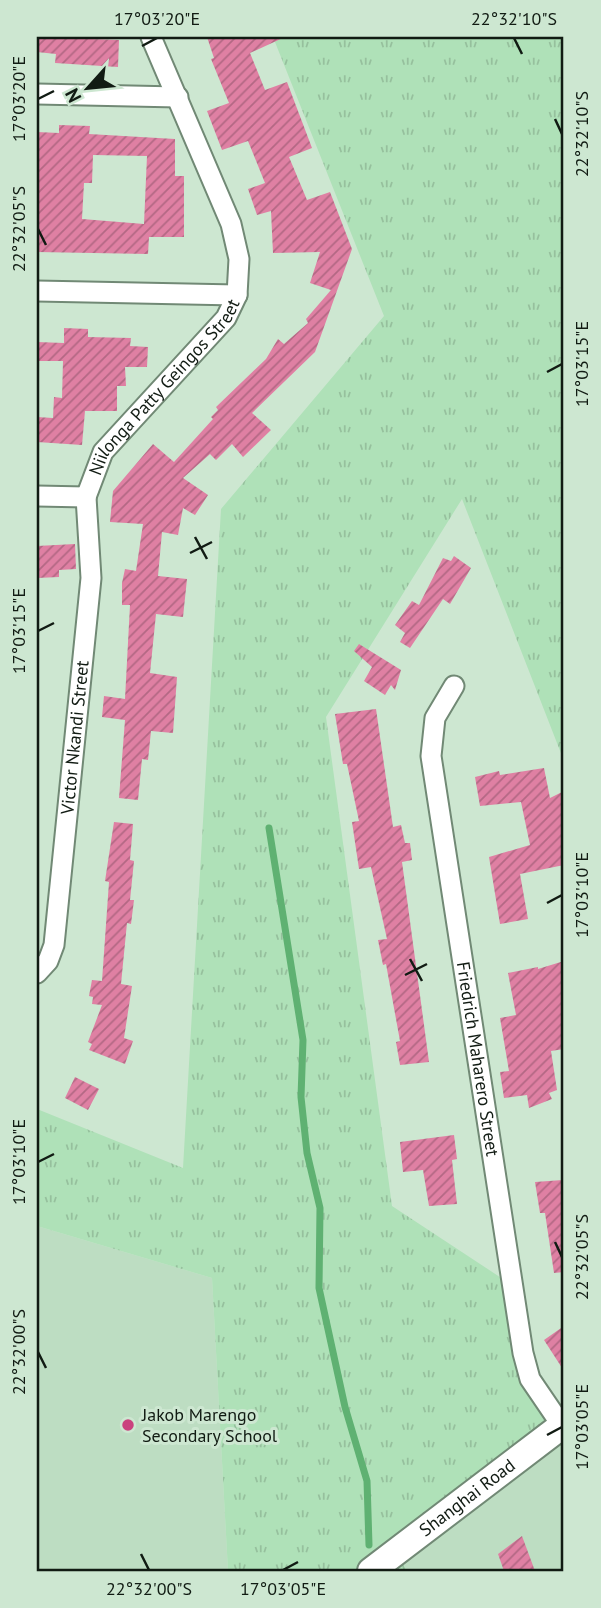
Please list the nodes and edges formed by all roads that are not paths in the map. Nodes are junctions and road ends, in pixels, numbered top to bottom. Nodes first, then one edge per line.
1 (151, 37) edge
2 (37, 94) edge
3 (178, 97) junction
4 (37, 291) edge
5 (237, 295) junction
6 (37, 496) edge
7 (86, 497) junction
8 (454, 687) dead end
9 (37, 973) edge
10 (563, 1425) edge
11 (371, 1571) edge

1 - 3 street, Niilonga Patty Geingos Street
2 - 3 street
3 - 5 street, Niilonga Patty Geingos Street
4 - 5 street
5 - 7 street, Niilonga Patty Geingos Street
6 - 7 street, Niilonga Patty Geingos Street
7 - 9 street, Victor Nkandi Street
8 - 10 street, Friedrich Maharero Street
10 - 11 street, Shanghai Road

